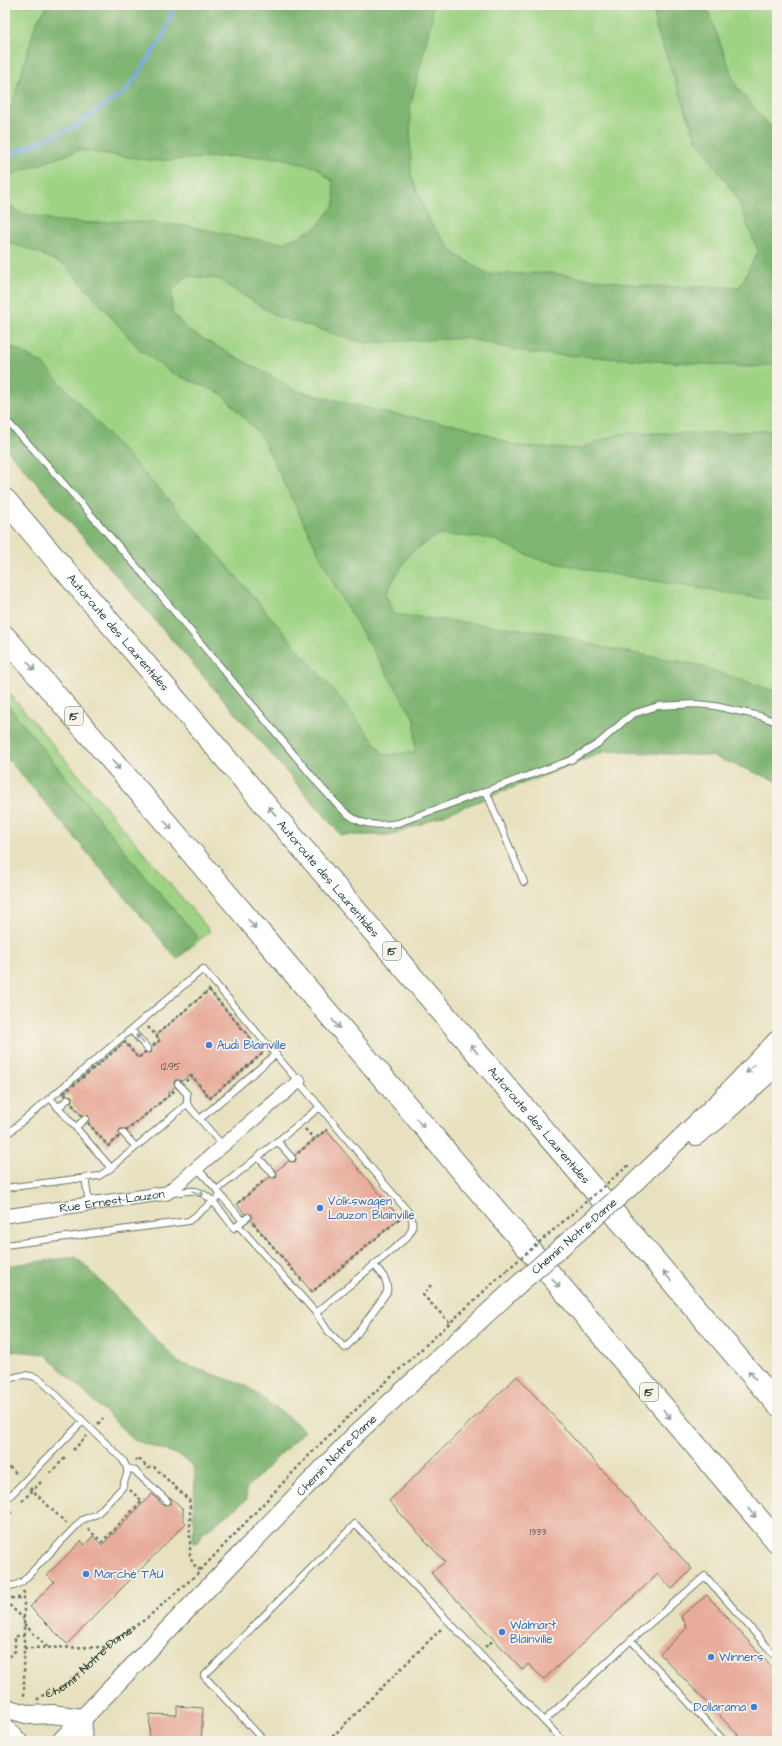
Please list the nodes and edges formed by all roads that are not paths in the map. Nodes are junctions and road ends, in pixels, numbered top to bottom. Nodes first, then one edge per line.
1 (5, 419) edge
2 (5, 500) edge
3 (5, 637) edge
4 (777, 722) edge
5 (486, 791) junction
6 (524, 882) dead end
7 (131, 1030) junction
8 (777, 1040) edge
9 (148, 1049) dead end
10 (276, 1054) junction
11 (777, 1066) edge
12 (299, 1081) junction
13 (178, 1084) dead end
14 (50, 1098) junction
15 (68, 1100) road end
16 (187, 1104) junction
17 (320, 1107) junction
18 (58, 1108) junction
19 (85, 1119) road end
20 (200, 1119) junction
21 (76, 1128) junction
22 (123, 1133) dead end
23 (5, 1136) edge
24 (277, 1141) junction
25 (223, 1146) junction
26 (136, 1147) junction
27 (258, 1157) junction
28 (292, 1158) road end
29 (111, 1168) junction
30 (197, 1168) junction
31 (273, 1174) road end
32 (85, 1177) junction
33 (5, 1188) edge
34 (629, 1188) junction
35 (219, 1193) junction
36 (160, 1195) junction
37 (212, 1202) junction
38 (89, 1204) junction
39 (5, 1216) edge
40 (241, 1223) junction
41 (5, 1245) edge
42 (374, 1265) junction
43 (316, 1314) junction
44 (5, 1382) edge
45 (777, 1404) edge
46 (83, 1420) junction
47 (127, 1468) junction
48 (5, 1493) edge
49 (166, 1501) dead end
50 (777, 1541) edge
51 (5, 1584) edge
52 (631, 1640) junction
53 (777, 1658) edge
54 (5, 1708) edge
55 (83, 1718) junction
56 (544, 1721) junction
57 (5, 1727) edge
58 (18, 1741) edge
59 (61, 1741) edge
60 (82, 1741) edge
61 (264, 1741) edge
62 (563, 1741) edge
63 (724, 1741) edge

1 - 5 lane
45 -> 2 highway, Autoroute des Laurentides / 15
3 -> 50 highway, 15
4 - 5 lane
5 - 6 lane
9 -> 7 lane
7 - 10 lane
7 - 14 lane
8 -> 34 street, Chemin Notre-Dame
10 - 12 lane
10 - 20 lane
11 - 34 street, Chemin Notre-Dame
12 - 17 lane
12 - 25 street, Rue Ernest-Lauzon
13 - 16 lane
14 - 18 lane
14 - 23 lane
15 - 18 lane
16 - 20 lane
16 - 26 lane
17 - 24 lane
17 - 42 lane
18 - 21 lane
19 - 21 lane
20 - 25 lane
21 - 29 lane
22 - 26 lane
24 - 27 lane
24 - 28 lane
25 - 30 street, Rue Ernest-Lauzon
26 - 29 lane
27 - 31 lane
27 - 35 lane
29 - 32 lane
30 - 35 lane
30 - 36 street, Rue Ernest-Lauzon
32 - 33 lane
32 - 38 lane
34 - 55 street, Chemin Notre-Dame, bridge
35 - 37 lane
35 - 40 lane
36 -> 37 lane
36 - 38 street, Rue Ernest-Lauzon
37 - 40 lane
37 - 41 lane
38 - 39 street, Rue Ernest-Lauzon
40 - 43 lane
42 - 43 lane
42 - 43 lane
44 - 46 lane
46 - 47 lane
46 - 48 lane
47 - 49 lane
47 - 51 lane
52 - 53 lane
52 - 56 lane
52 - 63 lane
54 - 55 street
55 - 59 street, Chemin Notre-Dame
55 - 60 street
56 - 61 lane
56 - 62 lane
57 - 58 street

